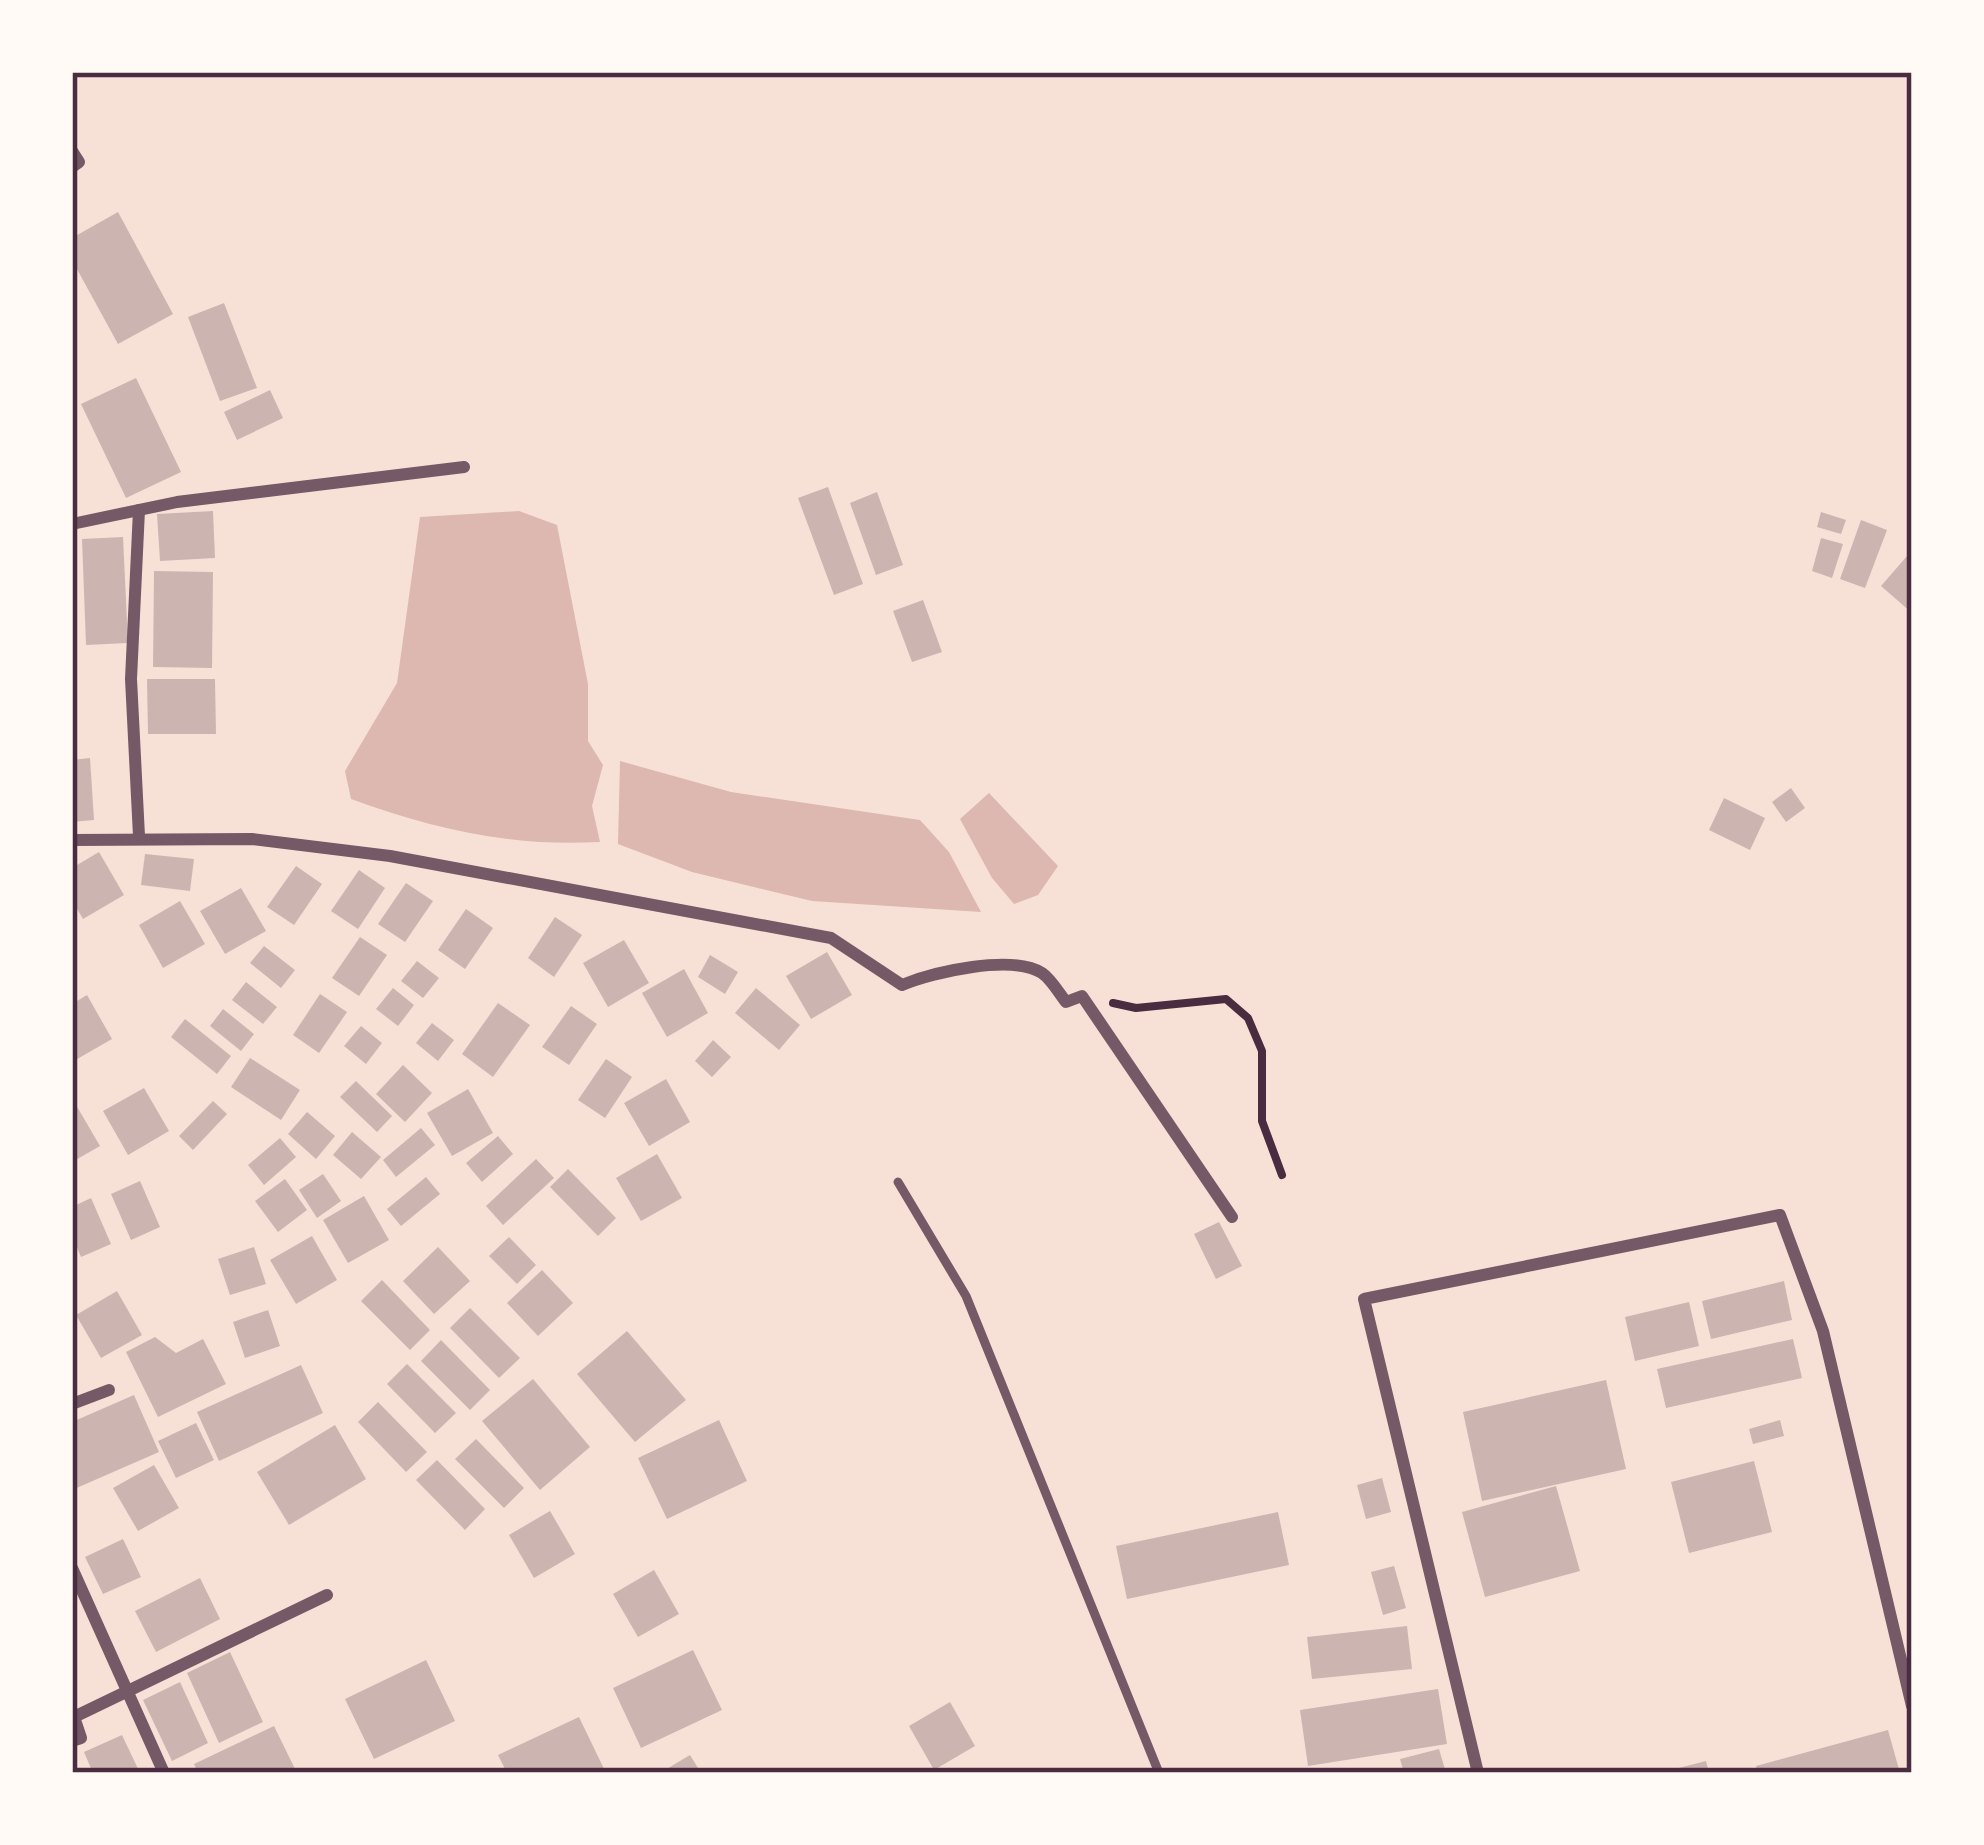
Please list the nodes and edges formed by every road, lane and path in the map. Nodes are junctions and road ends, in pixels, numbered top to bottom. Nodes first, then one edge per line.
1 (72, 151) edge
2 (72, 167) edge
3 (464, 467) dead end
4 (139, 510) junction
5 (72, 524) edge
6 (139, 836) junction
7 (72, 840) edge
8 (1082, 996) junction
9 (1282, 1175) dead end
10 (898, 1182) dead end
11 (1232, 1216) dead end
12 (109, 1390) dead end
13 (72, 1404) edge
14 (72, 1568) edge
15 (327, 1595) dead end
16 (128, 1694) junction
17 (1912, 1706) edge
18 (72, 1741) edge
19 (164, 1773) edge
20 (1159, 1773) edge
21 (1478, 1773) edge

1 - 2 street
3 - 4 street
4 - 5 street
4 - 6 street
6 - 7 street
6 - 8 street
8 - 9 path
8 - 11 street
10 - 20 lane
12 - 13 street
14 - 16 street
15 - 16 street
16 - 18 street
16 - 19 street
17 - 21 street

